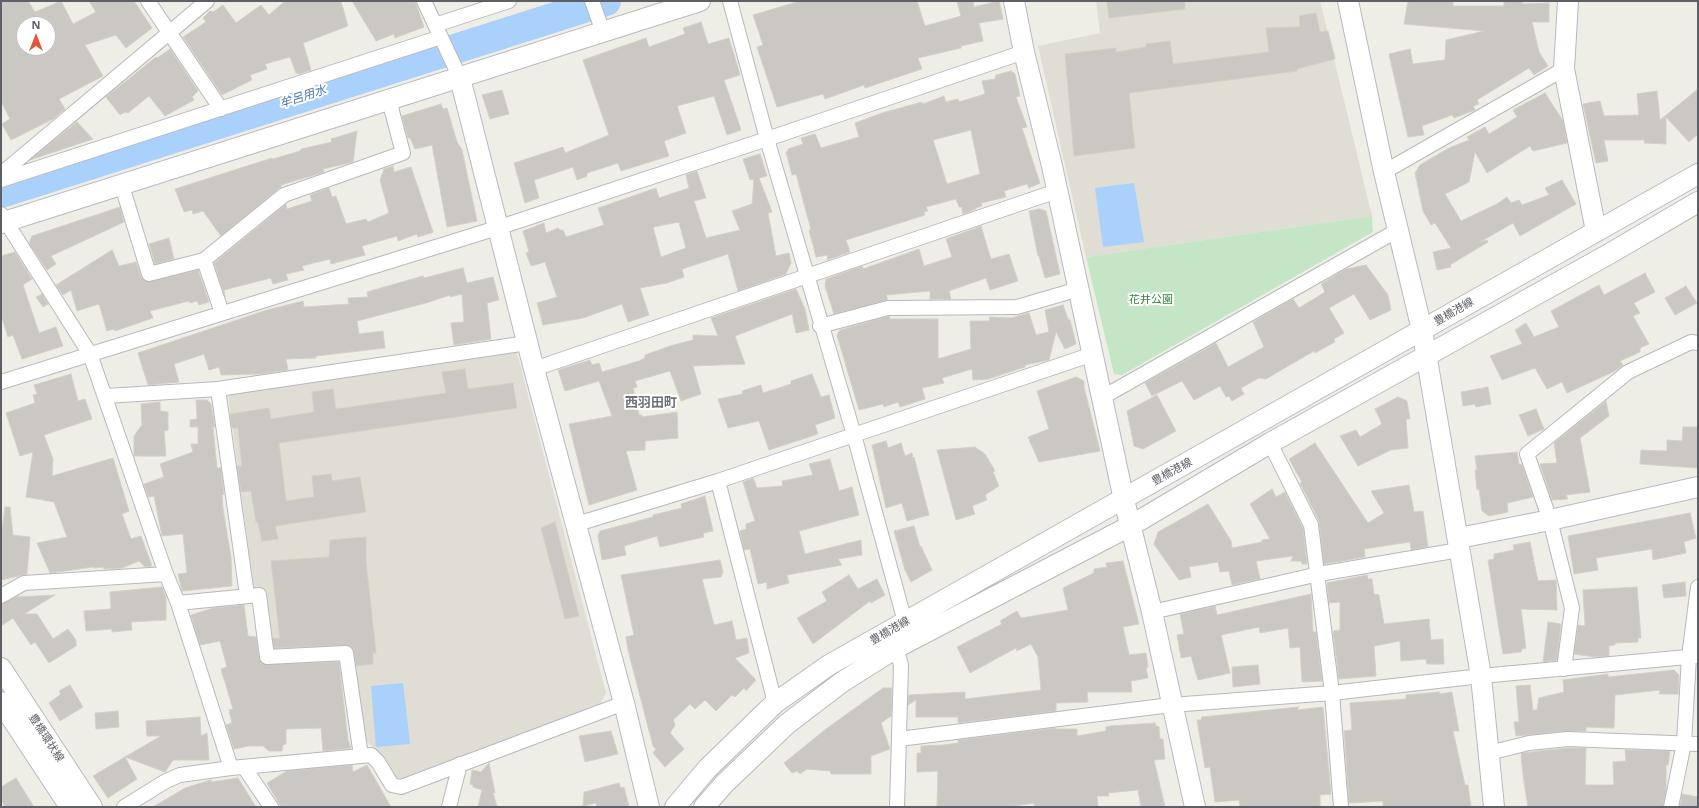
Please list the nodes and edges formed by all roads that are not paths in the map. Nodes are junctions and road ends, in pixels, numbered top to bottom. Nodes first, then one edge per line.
1 (148, 1) edge
2 (207, 1) edge
3 (424, 1) edge
4 (509, 1) edge
5 (700, 1) edge
6 (730, 1) edge
7 (1014, 1) edge
8 (1348, 1) edge
9 (1568, 1) edge
10 (597, 16) edge
11 (168, 32) junction
12 (440, 35) junction
13 (1024, 52) junction
14 (1564, 69) junction
15 (460, 78) junction
16 (389, 100) junction
17 (221, 109) junction
18 (767, 139) junction
19 (1384, 172) junction
20 (1, 174) edge
21 (1698, 174) edge
22 (1, 180) edge
23 (122, 186) junction
24 (1057, 190) junction
25 (1698, 202) edge
26 (2, 220) edge
27 (497, 228) junction
28 (1398, 230) junction
29 (1596, 231) junction
30 (204, 260) junction
31 (806, 277) junction
32 (1079, 289) junction
33 (222, 313) junction
34 (820, 326) junction
35 (1422, 330) junction
36 (527, 343) junction
37 (1698, 343) edge
38 (90, 354) junction
39 (1093, 354) junction
40 (1426, 356) junction
41 (534, 369) junction
42 (1, 382) edge
43 (218, 390) junction
44 (106, 396) junction
45 (1103, 397) junction
46 (854, 435) junction
47 (1270, 443) junction
48 (718, 481) junction
49 (1698, 487) edge
50 (1124, 500) junction
51 (1550, 520) junction
52 (577, 524) junction
53 (1132, 525) junction
54 (1459, 544) junction
55 (166, 574) junction
56 (1319, 574) junction
57 (1698, 587) edge
58 (247, 595) junction
59 (1, 596) edge
60 (178, 603) junction
61 (1152, 612) junction
62 (905, 622) junction
63 (896, 648) junction
64 (1694, 656) edge
65 (1, 668) edge
66 (1564, 669) junction
67 (1482, 676) junction
68 (1332, 693) junction
69 (1, 702) edge
70 (624, 704) junction
71 (775, 704) junction
72 (1172, 705) junction
73 (899, 739) junction
74 (1691, 743) edge
75 (1489, 753) junction
76 (360, 756) junction
77 (460, 764) junction
78 (238, 768) junction
79 (70, 807) edge
80 (92, 807) edge
81 (124, 807) edge
82 (271, 807) edge
83 (449, 807) edge
84 (649, 807) edge
85 (675, 807) edge
86 (704, 807) edge
87 (897, 807) edge
88 (1195, 807) edge
89 (1341, 807) edge
90 (1494, 807) edge
91 (1671, 807) edge

1 - 11 street
2 - 11 street
3 - 12 street
4 - 12 street
5 - 10 street
6 - 18 street
7 - 13 street
8 - 19 street
9 - 14 street
10 - 15 street
11 - 17 street
11 - 20 street
12 - 15 street
12 - 17 street
13 - 18 street
13 - 24 street
14 - 19 street
14 - 29 street
15 - 16 street
15 - 27 street
16 - 23 street
16 - 30 street
17 - 22 street
18 - 27 street
18 - 31 street
19 - 28 street
21 - 29 street, 豊橋港線
23 - 26 street
23 - 30 street
24 - 31 street
24 - 32 street
25 - 40 street, 豊橋港線
26 - 38 street
27 - 33 street
27 - 36 street
28 - 35 street
28 - 45 street
29 - 35 street, 豊橋港線
30 - 33 street
31 - 34 street
31 - 41 street
32 - 34 street
32 - 39 street
33 - 38 street
34 - 46 street
35 - 40 street
35 - 50 street, 豊橋港線
36 - 41 street
36 - 43 street
37 - 51 street
38 - 42 street
38 - 44 street
39 - 45 street
39 - 46 street
40 - 47 street, 豊橋港線
40 - 54 street
41 - 52 street
43 - 44 street
43 - 58 street
44 - 55 street
45 - 50 street
46 - 48 street
46 - 62 street
47 - 53 street, 豊橋港線
47 - 56 street
48 - 52 street
48 - 71 street
49 - 51 street
50 - 53 street
50 - 62 street, 豊橋港線
51 - 54 street
51 - 66 street
52 - 70 street
53 - 61 street
53 - 63 street, 豊橋港線
54 - 56 street
54 - 67 street
55 - 59 street
55 - 60 street
56 - 61 street
56 - 68 street
57 - 64 street
58 - 60 street
58 - 76 street
60 - 78 street
61 - 72 street
62 - 71 street, 豊橋港線
63 - 73 street
63 - 86 street, 豊橋港線
64 - 66 street
64 - 74 street
65 - 80 street, 豊橋環状線
66 - 67 street
67 - 68 street
67 - 75 street
68 - 72 street
68 - 89 street
69 - 79 street, 豊橋環状線
70 - 77 street
70 - 84 street
71 - 85 street, 豊橋港線
72 - 73 street
72 - 88 street
73 - 87 street
74 - 75 street
74 - 91 street
75 - 90 street
76 - 77 street
76 - 78 street
77 - 83 street
78 - 81 street
78 - 82 street

